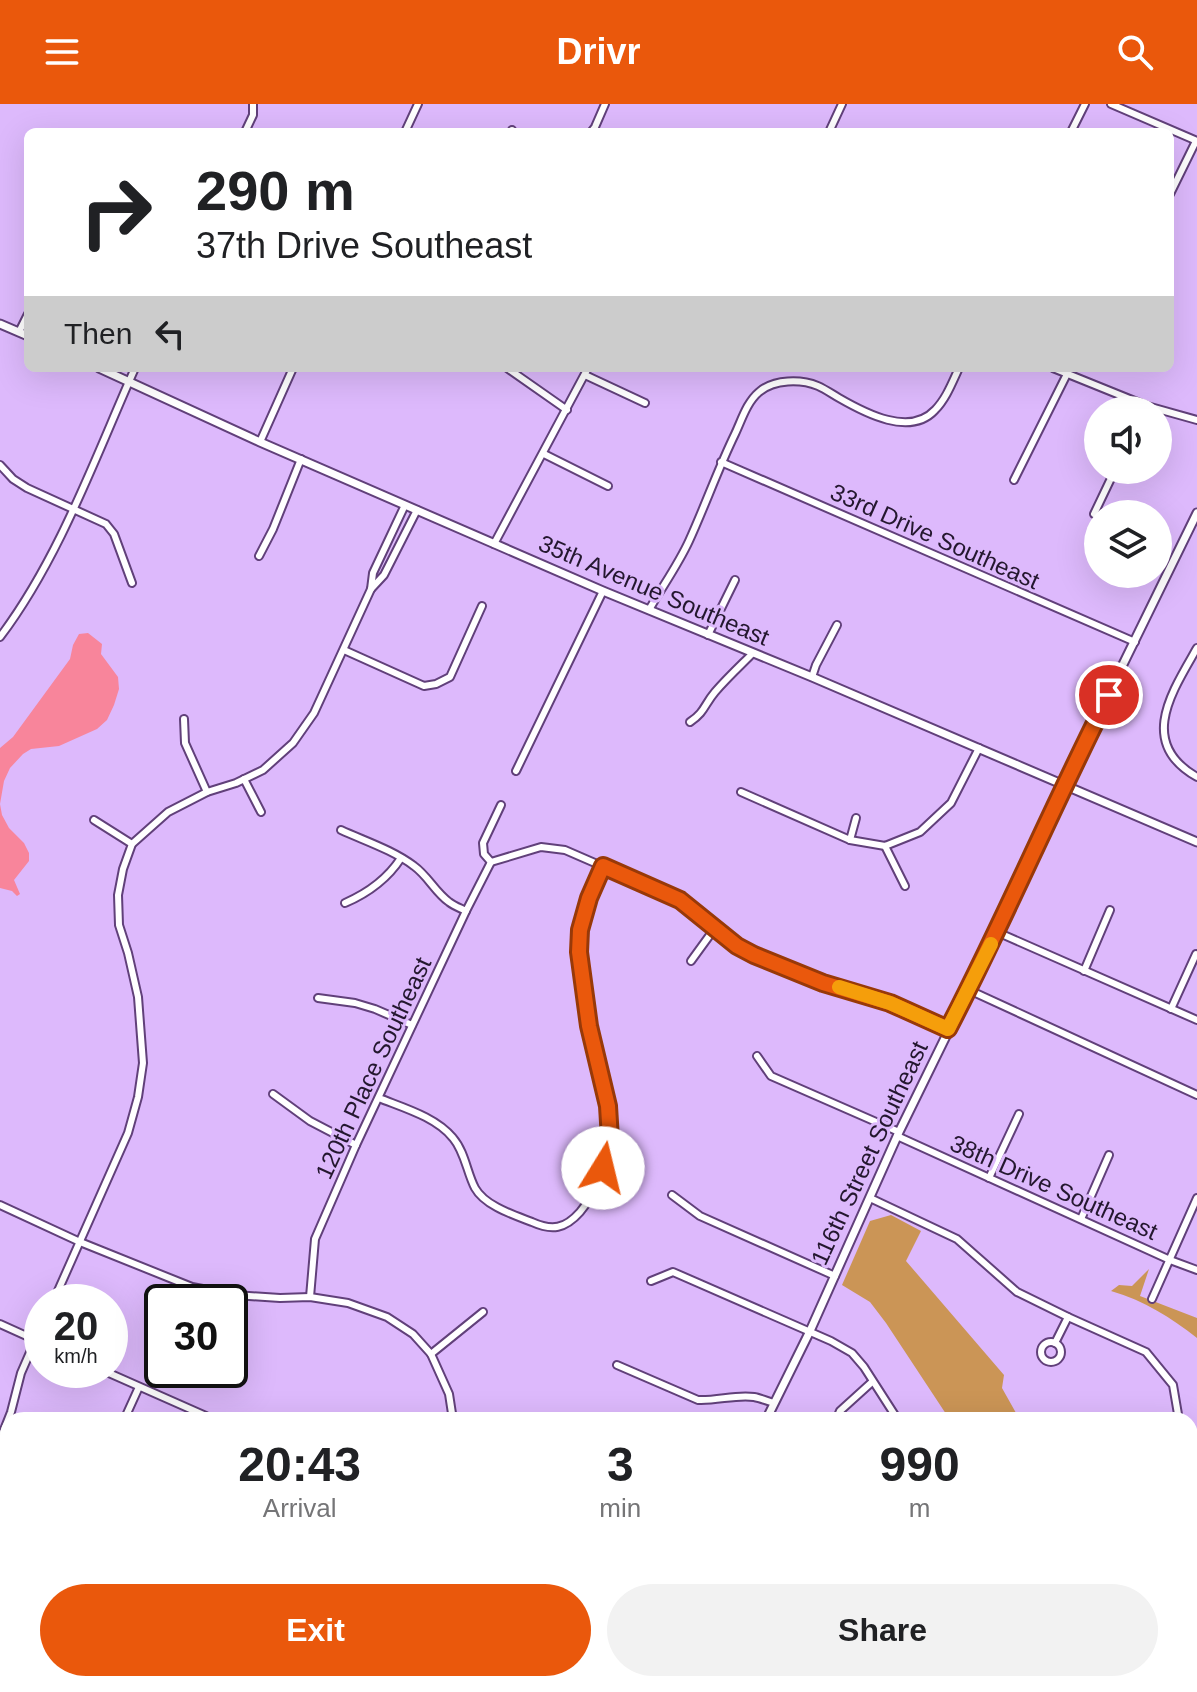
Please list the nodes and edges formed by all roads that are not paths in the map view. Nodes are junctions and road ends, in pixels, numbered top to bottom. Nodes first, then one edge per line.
1 (253, 104) edge
2 (418, 104) edge
3 (605, 104) edge
4 (842, 104) edge
5 (1085, 104) edge
6 (1111, 104) edge
7 (1140, 104) edge
8 (1135, 114) junction
9 (247, 128) edge
10 (407, 128) edge
11 (594, 128) edge
12 (831, 128) edge
13 (1073, 128) edge
14 (1167, 128) edge
15 (1174, 131) edge
16 (1196, 141) edge
17 (1174, 186) edge
18 (24, 322) edge
19 (0, 324) edge
20 (19, 332) junction
21 (24, 334) edge
22 (108, 372) edge
23 (133, 372) edge
24 (291, 372) edge
25 (513, 372) edge
26 (587, 372) edge
27 (957, 372) edge
28 (1062, 372) edge
29 (1067, 374) junction
30 (129, 382) junction
31 (1118, 396) edge
32 (645, 403) dead end
33 (567, 410) junction
34 (1172, 414) edge
35 (1197, 420) edge
36 (260, 442) junction
37 (544, 454) junction
38 (301, 459) junction
39 (721, 462) junction
40 (0, 465) edge
41 (1014, 480) dead end
42 (608, 486) dead end
43 (405, 505) junction
44 (72, 509) junction
45 (417, 510) junction
46 (1197, 513) edge
47 (494, 544) junction
48 (259, 556) dead end
49 (735, 580) dead end
50 (132, 583) dead end
51 (371, 589) junction
52 (603, 591) junction
53 (482, 606) dead end
54 (649, 610) junction
55 (837, 625) dead end
56 (708, 635) junction
57 (0, 637) edge
58 (1135, 642) junction
59 (1197, 648) edge
60 (344, 650) junction
61 (753, 653) junction
62 (812, 677) junction
63 (184, 719) dead end
64 (690, 722) dead end
65 (979, 748) junction
66 (516, 771) dead end
67 (1197, 777) edge
68 (244, 779) junction
69 (1064, 785) junction
70 (207, 792) junction
71 (741, 792) dead end
72 (501, 805) dead end
73 (261, 812) dead end
74 (856, 818) dead end
75 (94, 820) dead end
76 (341, 830) dead end
77 (850, 840) junction
78 (1197, 842) edge
79 (132, 844) junction
80 (885, 846) junction
81 (401, 858) junction
82 (491, 862) junction
83 (603, 866) junction
84 (905, 886) dead end
85 (345, 903) dead end
86 (1110, 910) dead end
87 (466, 911) junction
88 (715, 928) junction
89 (997, 932) junction
90 (1196, 954) edge
91 (691, 961) dead end
92 (1084, 971) junction
93 (969, 990) junction
94 (318, 998) dead end
95 (1171, 1009) junction
96 (1197, 1020) edge
97 (412, 1025) junction
98 (948, 1029) junction
99 (757, 1056) dead end
100 (273, 1094) dead end
101 (1197, 1095) edge
102 (379, 1098) junction
103 (1019, 1114) dead end
104 (898, 1134) junction
105 (356, 1145) junction
106 (1109, 1155) dead end
107 (989, 1178) junction
108 (672, 1195) dead end
109 (870, 1198) junction
110 (1197, 1198) edge
111 (0, 1205) edge
112 (1081, 1219) junction
113 (80, 1242) junction
114 (1170, 1260) junction
115 (1197, 1270) edge
116 (835, 1276) junction
117 (651, 1281) dead end
118 (61, 1284) edge
119 (310, 1297) junction
120 (1152, 1299) dead end
121 (483, 1312) dead end
122 (1068, 1317) junction
123 (0, 1324) edge
124 (810, 1331) junction
125 (24, 1334) edge
126 (1055, 1343) dead end
127 (431, 1354) junction
128 (617, 1365) dead end
129 (24, 1368) edge
130 (128, 1382) edge
131 (872, 1382) junction
132 (139, 1387) junction
133 (774, 1403) junction
134 (11, 1412) edge
135 (128, 1412) edge
136 (197, 1412) edge
137 (452, 1412) edge
138 (770, 1412) edge
139 (840, 1412) edge
140 (893, 1412) edge
141 (1178, 1412) edge

1 - 9 street
2 - 10 street
3 - 11 street
4 - 12 street
5 - 13 street
6 - 8 street
7 - 8 street
8 - 14 street
15 - 16 street
16 - 17 street
18 - 20 street
19 - 20 street
20 - 21 street
22 - 30 street, 35th Avenue Southeast
23 - 30 street
24 - 36 street
25 - 33 street
26 - 32 street
26 - 33 street
27 - 39 street
28 - 29 street
29 - 31 street
29 - 41 street
30 - 36 street, 35th Avenue Southeast
30 - 44 street
33 - 37 street
34 - 35 street
36 - 38 street, 35th Avenue Southeast
37 - 42 street
37 - 47 street
38 - 43 street, 35th Avenue Southeast
38 - 48 street
39 - 54 street
39 - 58 street, 33rd Drive Southeast
40 - 44 street
43 - 45 street, 35th Avenue Southeast
43 - 51 street
44 - 50 street
44 - 57 street
45 - 47 street, 35th Avenue Southeast
45 - 51 street
46 - 58 street, 116th Street Southeast
47 - 52 street, 35th Avenue Southeast
49 - 56 street
51 - 60 street
52 - 54 street, 35th Avenue Southeast
52 - 66 street
53 - 60 street
54 - 56 street, 35th Avenue Southeast
55 - 62 street
56 - 61 street, 35th Avenue Southeast
58 - 69 street, 116th Street Southeast
59 - 67 street
60 - 68 street
61 - 62 street, 35th Avenue Southeast
61 - 64 street
62 - 65 street, 35th Avenue Southeast
63 - 70 street
65 - 69 street, 35th Avenue Southeast
65 - 80 street
68 - 70 street
68 - 73 street
69 - 78 street, 35th Avenue Southeast
69 - 89 street, 116th Street Southeast
70 - 79 street
71 - 77 street
72 - 82 street
74 - 77 street
75 - 79 street
76 - 81 street
77 - 80 street
79 - 113 street
80 - 84 street
81 - 85 street
81 - 87 street
82 - 83 street
82 - 87 street, 120th Place Southeast
83 - 88 street
83 - 102 street
86 - 92 street
87 - 97 street, 120th Place Southeast
88 - 91 street
88 - 98 street
89 - 92 street
89 - 93 street, 116th Street Southeast
90 - 95 street
92 - 95 street
93 - 98 street, 116th Street Southeast
93 - 101 street
94 - 97 street
95 - 96 street
97 - 102 street, 120th Place Southeast
98 - 104 street, 116th Street Southeast
99 - 104 street, 38th Drive Southeast
100 - 105 street
102 - 105 street, 120th Place Southeast
103 - 107 street
104 - 107 street, 38th Drive Southeast
104 - 109 street, 116th Street Southeast
105 - 119 street, 120th Place Southeast
106 - 112 street
107 - 112 street, 38th Drive Southeast
108 - 116 street
109 - 116 street, 116th Street Southeast
109 - 122 street
110 - 114 street
111 - 113 street
112 - 114 street, 38th Drive Southeast
113 - 118 street
113 - 119 street
114 - 115 street, 38th Drive Southeast
114 - 120 street
116 - 124 street, 116th Street Southeast
117 - 124 street
119 - 127 street
121 - 127 street
122 - 126 street
122 - 141 street
123 - 125 street
124 - 131 street
124 - 133 street, 116th Street Southeast
127 - 137 street
128 - 133 street
129 - 134 street
130 - 132 street
131 - 139 street
131 - 140 street
132 - 135 street
132 - 136 street
133 - 138 street, 116th Street Southeast

